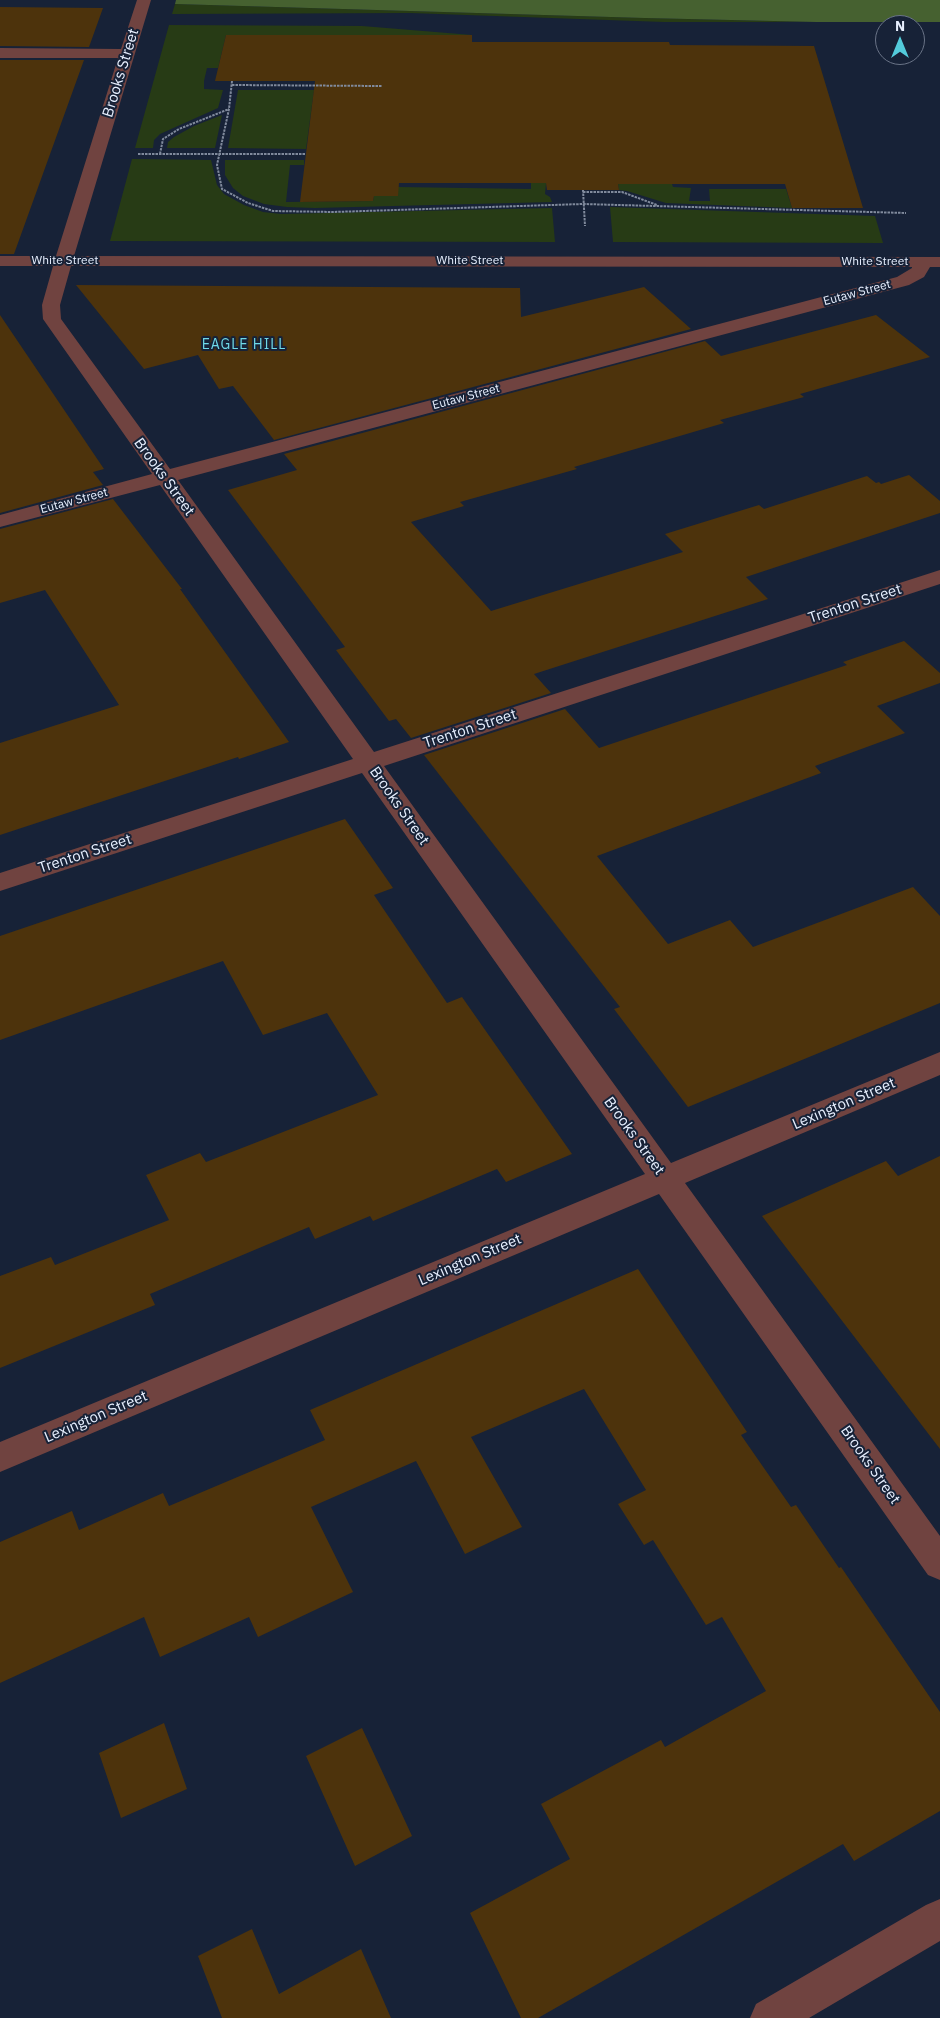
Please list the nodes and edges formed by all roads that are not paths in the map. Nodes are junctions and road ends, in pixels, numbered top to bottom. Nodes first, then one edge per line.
1 (144, 0) edge
2 (0, 53) edge
3 (127, 54) junction
4 (0, 260) edge
5 (64, 260) junction
6 (920, 262) junction
7 (940, 262) edge
8 (0, 271) edge
9 (164, 477) junction
10 (0, 520) edge
11 (940, 577) edge
12 (368, 762) junction
13 (0, 882) edge
14 (940, 1063) edge
15 (665, 1179) junction
16 (0, 1457) edge
17 (940, 1564) edge
18 (940, 1919) edge
19 (770, 2018) edge

1 - 3 street, Brooks Street
2 - 3 street
3 - 5 street, Brooks Street
4 - 5 street, White Street
5 - 6 street, White Street
5 - 8 street
5 - 9 street, Brooks Street
6 - 7 street, White Street
6 - 9 street, Eutaw Street
9 - 10 street, Eutaw Street
9 - 12 street, Brooks Street
11 - 12 street, Trenton Street
12 - 13 street, Trenton Street
12 - 15 street, Brooks Street
14 - 15 street, Lexington Street
15 - 16 street, Lexington Street
15 - 17 street, Brooks Street
18 - 19 street

